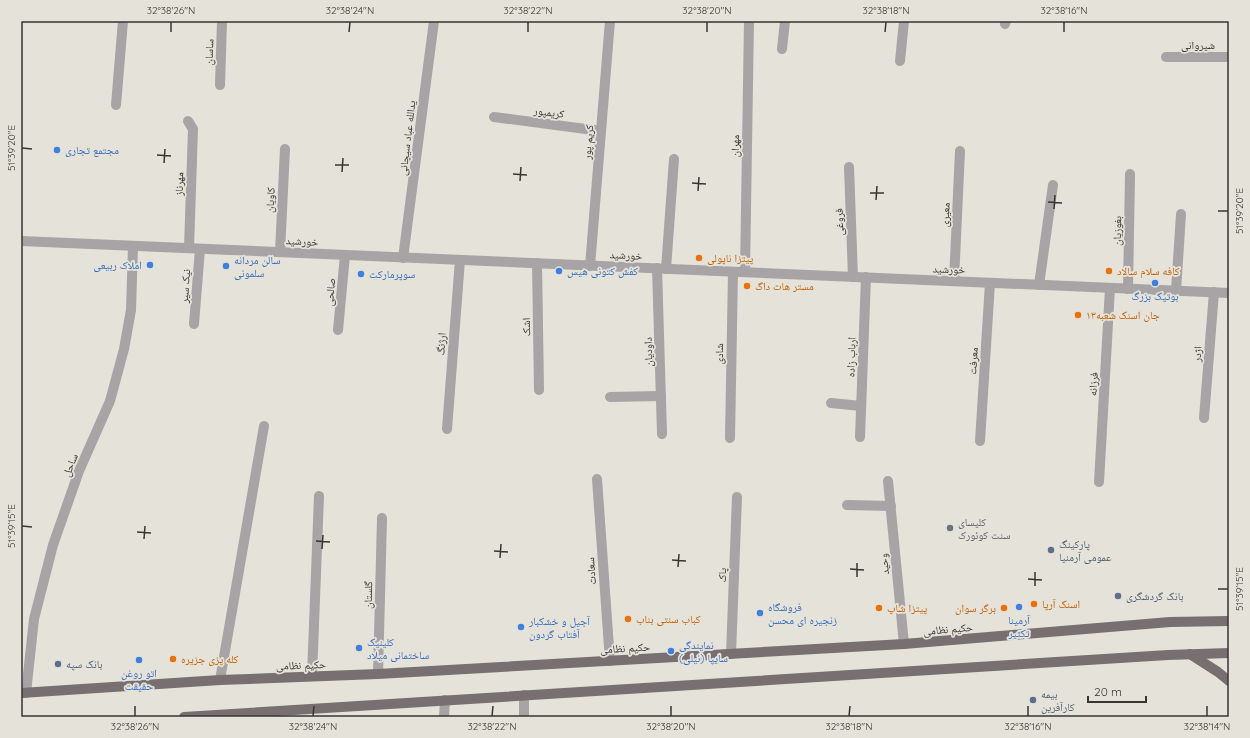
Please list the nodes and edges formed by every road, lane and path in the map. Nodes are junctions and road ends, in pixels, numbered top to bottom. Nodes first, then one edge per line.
1 (123, 21) edge
2 (222, 21) edge
3 (434, 21) edge
4 (610, 21) edge
5 (749, 21) edge
6 (785, 21) edge
7 (904, 21) edge
8 (782, 49) dead end
9 (1166, 57) dead end
10 (1229, 57) edge
11 (900, 60) dead end
12 (220, 85) dead end
13 (116, 105) dead end
14 (494, 117) dead end
15 (188, 122) dead end
16 (601, 131) junction
17 (285, 149) dead end
18 (960, 151) dead end
19 (674, 159) dead end
20 (849, 167) dead end
21 (1130, 174) dead end
22 (1053, 185) dead end
23 (1181, 214) dead end
24 (21, 241) edge
25 (133, 246) junction
26 (189, 248) junction
27 (200, 249) junction
28 (280, 252) junction
29 (345, 255) junction
30 (403, 258) junction
31 (460, 260) junction
32 (537, 263) junction
33 (590, 266) junction
34 (662, 269) junction
35 (733, 272) junction
36 (745, 272) junction
37 (854, 277) junction
38 (866, 278) junction
39 (954, 281) junction
40 (990, 283) junction
41 (1039, 285) junction
42 (1110, 288) junction
43 (1128, 289) junction
44 (1176, 291) junction
45 (1214, 292) junction
46 (1229, 293) edge
47 (194, 324) dead end
48 (338, 330) dead end
49 (539, 390) dead end
50 (661, 396) junction
51 (610, 397) dead end
52 (831, 403) dead end
53 (861, 406) junction
54 (1204, 418) dead end
55 (264, 426) dead end
56 (447, 429) dead end
57 (662, 434) dead end
58 (860, 437) dead end
59 (730, 438) dead end
60 (980, 441) dead end
61 (597, 479) dead end
62 (888, 481) dead end
63 (1099, 482) dead end
64 (319, 496) dead end
65 (737, 496) dead end
66 (847, 505) dead end
67 (891, 506) junction
68 (382, 518) dead end
69 (1229, 621) edge
70 (904, 644) junction
71 (1229, 653) edge
72 (730, 654) junction
73 (1190, 654) junction
74 (610, 661) junction
75 (378, 674) junction
76 (312, 676) junction
77 (220, 680) junction
78 (1229, 681) edge
79 (24, 693) edge
80 (524, 695) junction
81 (445, 700) junction
82 (272, 714) edge
83 (184, 717) edge
84 (444, 717) edge
85 (524, 717) edge

1 - 13 street
2 - 12 street, ساسان
3 - 30 street, یدالله عباد سیچانی
4 - 16 street, کریم پور
5 - 36 street, مهران
6 - 8 street
7 - 11 street
9 - 10 street, شیروانی
14 - 16 street, کریمپور
15 - 26 street, مهرناز
16 - 33 street, کریم پور
17 - 28 street, کاویان
18 - 39 street, معیری
19 - 34 street, داودیان
20 - 37 street, فروغی
21 - 43 street, بغوزیان
22 - 41 street
23 - 44 street
24 - 25 street, خورشید
25 - 26 street, خورشید
25 - 79 street, ساحل
26 - 27 street, خورشید
27 - 28 street, خورشید
27 - 47 street, نیک سیر
28 - 29 street, خورشید
29 - 30 street, خورشید
29 - 48 street, صالحی
30 - 31 street, خورشید
31 - 32 street, خورشید
31 - 56 street, ارژنگ
32 - 33 street, خورشید
32 - 49 street, اشک
33 - 34 street, خورشید
34 - 35 street, خورشید
34 - 50 street, داودیان
35 - 36 street, خورشید
35 - 59 street, شادی
36 - 37 street, خورشید
37 - 38 street, خورشید
38 - 39 street, خورشید
38 - 53 street, ارباب زاده
39 - 40 street, خورشید
40 - 41 street, خورشید
40 - 60 street, معرفت
41 - 42 street, خورشید
42 - 43 street, خورشید
42 - 63 street, فرزانه
43 - 44 street, خورشید
44 - 45 street, خورشید
45 - 46 street, خورشید
45 - 54 street, اژدر
50 - 51 street
50 - 57 street, داودیان
52 - 53 street
53 - 58 street, ارباب زاده
55 - 77 street
61 - 74 street, سعادت
62 - 67 street, وحید
64 - 76 street
65 - 72 street, پاک
66 - 67 street
67 - 70 street, وحید
68 - 75 street, گلستان
69 - 70 main road, حکیم نظامی
70 - 72 main road, حکیم نظامی
71 - 73 main road
72 - 74 main road, حکیم نظامی
73 - 78 main road
73 - 80 main road
74 - 75 main road, حکیم نظامی
75 - 76 main road, حکیم نظامی
76 - 77 main road, حکیم نظامی
77 - 79 main road, حکیم نظامی
80 - 81 main road
80 - 85 street
81 - 82 main road
81 - 84 street
82 - 83 main road

